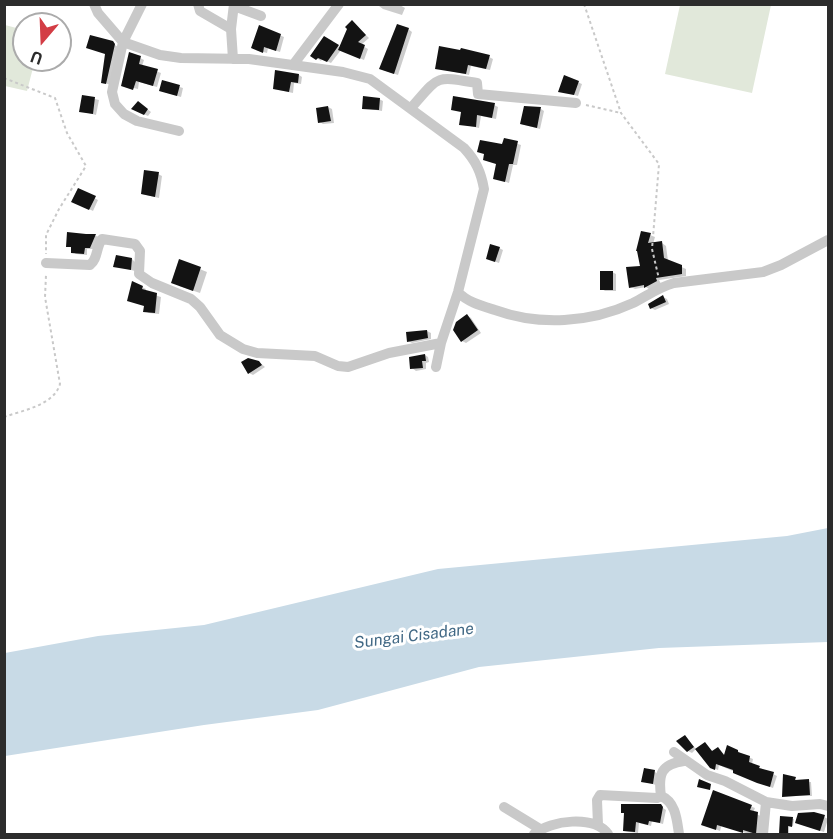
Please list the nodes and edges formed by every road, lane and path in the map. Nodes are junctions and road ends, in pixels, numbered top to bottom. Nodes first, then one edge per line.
1 (94, 4) edge
2 (142, 4) edge
3 (198, 4) edge
4 (339, 4) edge
5 (584, 4) edge
6 (234, 5) edge
7 (261, 16) dead end
8 (231, 28) junction
9 (123, 42) junction
10 (233, 58) junction
11 (293, 65) junction
12 (4, 78) edge
13 (576, 103) joint
14 (411, 108) junction
15 (621, 113) junction
16 (179, 131) dead end
17 (828, 240) edge
18 (46, 263) junction
19 (661, 287) junction
20 (459, 292) junction
21 (441, 343) junction
22 (436, 367) dead end
23 (4, 417) edge
24 (674, 752) dead end
25 (684, 761) junction
26 (661, 796) junction
27 (766, 802) junction
28 (828, 806) edge
29 (504, 807) dead end
30 (598, 825) junction
31 (537, 832) edge
32 (608, 834) edge
33 (679, 834) edge
34 (763, 834) edge

1 - 9 street
2 - 9 street
3 - 8 street
4 - 11 street
5 - 15 path
6 - 7 street
6 - 8 street
8 - 10 street
9 - 10 street
9 - 16 street
10 - 11 street
11 - 14 street
12 - 18 path
13 - 14 street
13 - 15 path
14 - 20 street
15 - 19 path
17 - 19 street
18 - 21 street
18 - 23 path
19 - 20 street
20 - 21 street
21 - 22 street
24 - 25 street
25 - 26 street
25 - 27 street
26 - 30 street
26 - 33 street
27 - 28 street
27 - 34 street
29 - 31 street
30 - 31 street
30 - 32 street

